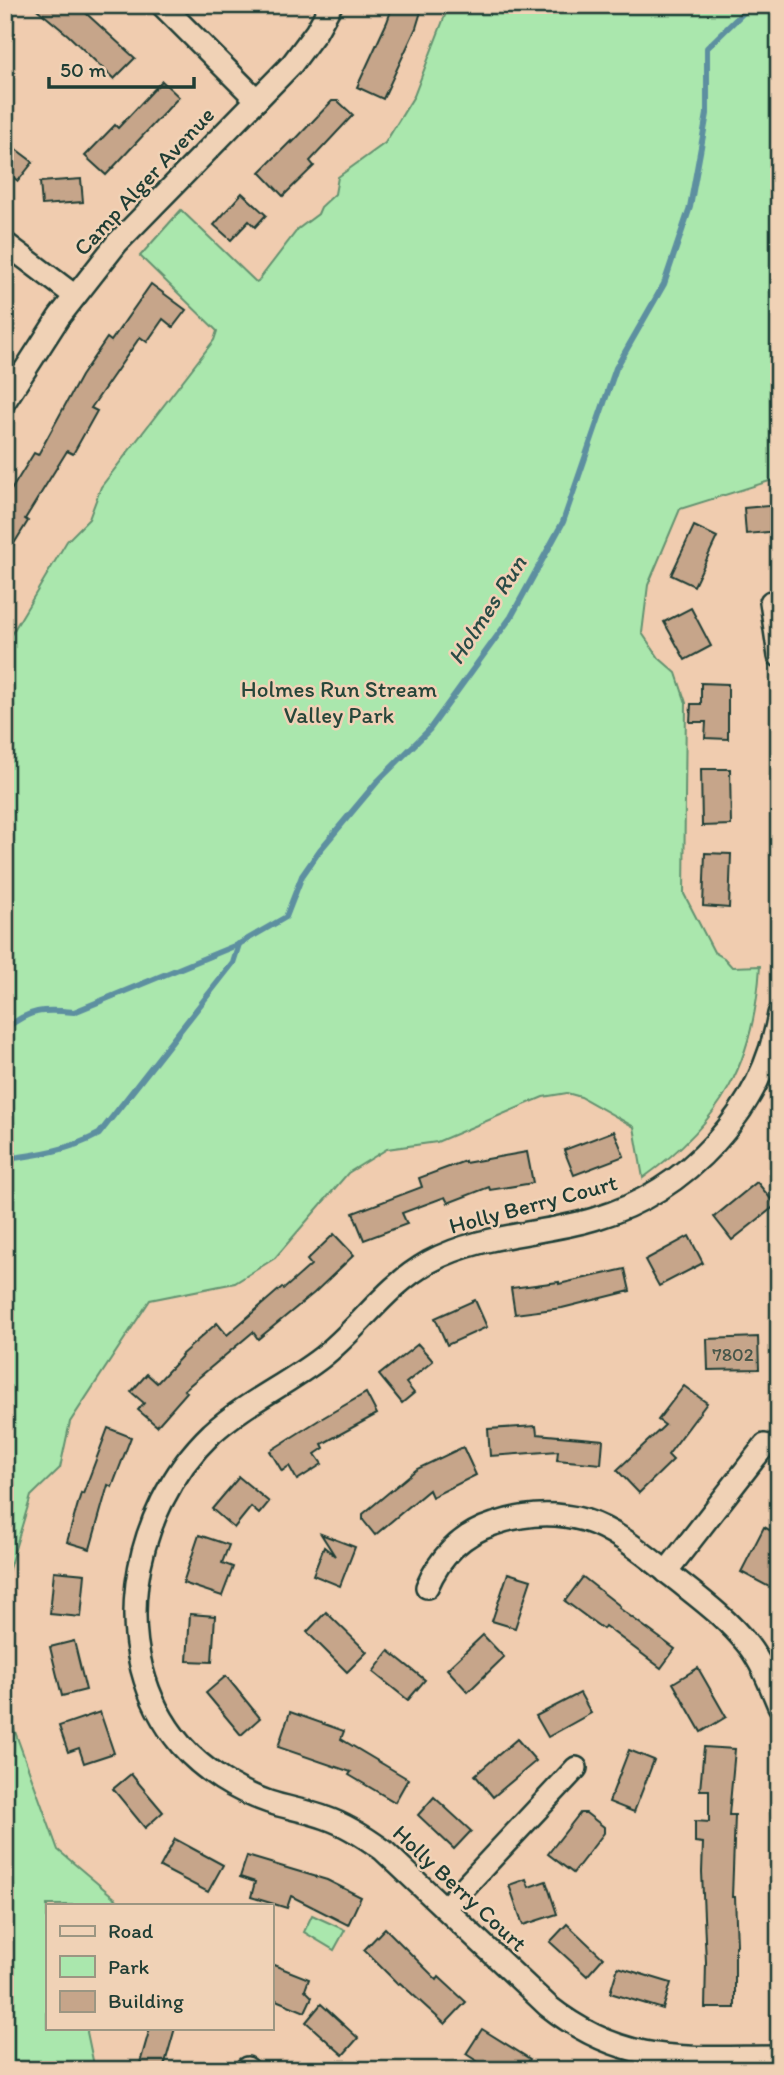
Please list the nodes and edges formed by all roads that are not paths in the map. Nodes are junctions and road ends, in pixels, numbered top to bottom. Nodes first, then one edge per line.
1 (162, 5) edge
2 (331, 5) edge
3 (257, 100) junction
4 (5, 243) edge
5 (75, 296) junction
6 (5, 401) edge
7 (771, 602) dead end
8 (779, 656) edge
9 (779, 1014) edge
10 (765, 1445) dead end
11 (666, 1572) junction
12 (427, 1587) dead end
13 (779, 1706) edge
14 (576, 1768) dead end
15 (444, 1908) junction
16 (779, 2057) edge

1 - 3 street
2 - 3 street, Camp Alger Avenue
3 - 5 street, Camp Alger Avenue
4 - 5 street
5 - 6 street, Camp Alger Avenue
7 - 8 street
9 - 15 street, Holly Berry Court
10 - 11 street
11 - 12 street
11 - 13 street
14 - 15 street
15 - 16 street, Holly Berry Court

